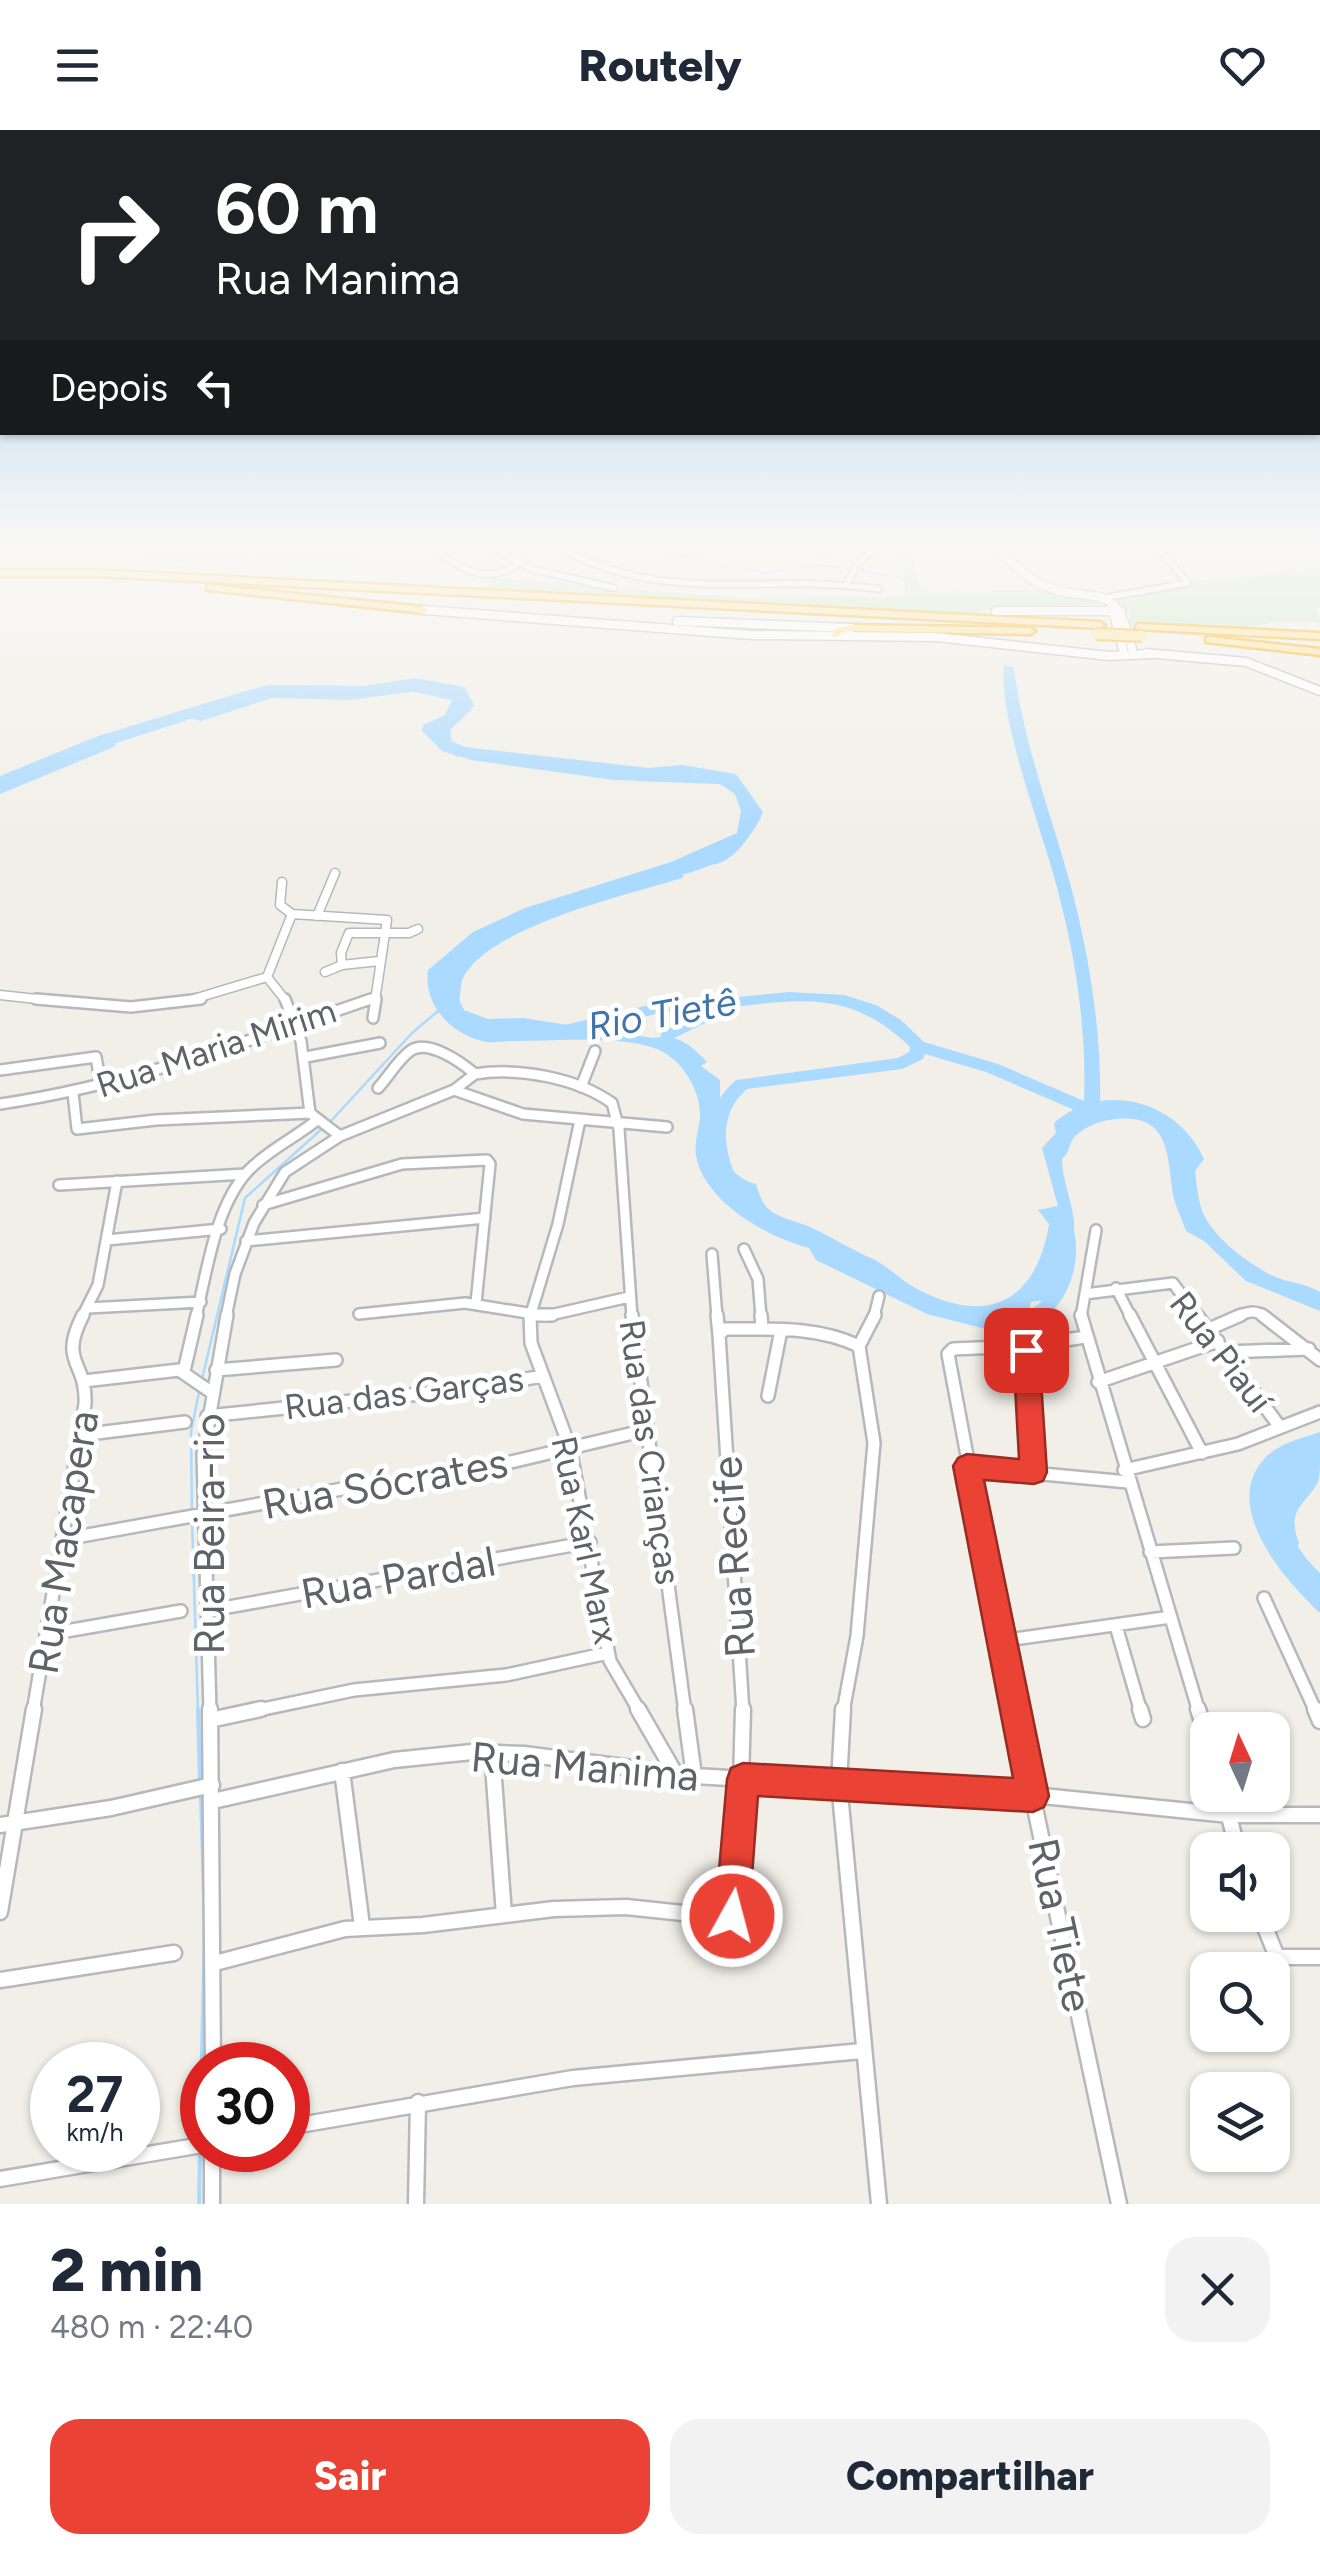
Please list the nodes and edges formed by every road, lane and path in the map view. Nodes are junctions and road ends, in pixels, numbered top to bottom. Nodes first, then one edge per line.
1 (982, 642) edge
2 (1123, 642) edge
3 (1231, 642) edge
4 (1320, 649) edge
5 (1126, 652) junction
6 (1320, 691) edge
7 (335, 873) dead end
8 (282, 882) dead end
9 (292, 914) junction
10 (318, 916) junction
11 (418, 929) dead end
12 (385, 932) junction
13 (380, 961) junction
14 (342, 965) junction
15 (325, 972) dead end
16 (267, 977) junction
17 (0, 996) edge
18 (373, 998) junction
19 (372, 1018) dead end
20 (298, 1022) junction
21 (380, 1044) dead end
22 (595, 1051) dead end
23 (306, 1058) junction
24 (0, 1070) edge
25 (475, 1074) junction
26 (101, 1086) junction
27 (581, 1087) junction
28 (378, 1088) dead end
29 (454, 1090) junction
30 (73, 1093) junction
31 (439, 1094) joint
32 (0, 1104) edge
33 (316, 1119) junction
34 (580, 1120) junction
35 (618, 1124) junction
36 (667, 1127) dead end
37 (337, 1134) junction
38 (245, 1174) junction
39 (118, 1181) junction
40 (59, 1186) dead end
41 (264, 1205) junction
42 (485, 1218) junction
43 (221, 1229) junction
44 (1096, 1230) dead end
45 (107, 1240) junction
46 (246, 1242) junction
47 (744, 1249) dead end
48 (712, 1254) dead end
49 (1116, 1288) junction
50 (1085, 1294) junction
51 (879, 1296) dead end
52 (629, 1297) junction
53 (201, 1302) junction
54 (476, 1303) junction
55 (88, 1308) junction
56 (359, 1314) dead end
57 (530, 1316) junction
58 (762, 1329) junction
59 (1209, 1329) junction
60 (781, 1330) junction
61 (721, 1333) junction
62 (1084, 1337) junction
63 (1218, 1341) junction
64 (859, 1346) junction
65 (1026, 1346) junction
66 (948, 1352) joint
67 (1227, 1352) junction
68 (1315, 1355) edge
69 (336, 1360) dead end
70 (1155, 1364) junction
71 (216, 1370) junction
72 (189, 1374) junction
73 (542, 1376) junction
74 (84, 1380) junction
75 (1098, 1382) junction
76 (208, 1390) junction
77 (768, 1396) dead end
78 (1320, 1412) edge
79 (206, 1416) junction
80 (185, 1422) dead end
81 (1280, 1427) junction
82 (646, 1430) junction
83 (81, 1435) junction
84 (570, 1448) junction
85 (1202, 1453) junction
86 (967, 1466) junction
87 (1034, 1472) junction
88 (1126, 1476) junction
89 (202, 1514) junction
90 (64, 1539) junction
91 (590, 1542) junction
92 (1234, 1548) dead end
93 (1150, 1552) junction
94 (1264, 1598) dead end
95 (206, 1610) junction
96 (181, 1611) dead end
97 (1171, 1617) junction
98 (1116, 1626) junction
99 (49, 1634) junction
100 (1000, 1641) junction
101 (608, 1653) junction
102 (1199, 1712) edge
103 (1143, 1719) dead end
104 (210, 1720) junction
105 (1320, 1722) edge
106 (492, 1752) junction
107 (342, 1770) junction
108 (676, 1774) junction
109 (694, 1776) junction
110 (743, 1779) junction
111 (840, 1783) junction
112 (209, 1786) junction
113 (1033, 1796) junction
114 (213, 1800) junction
115 (1228, 1812) edge
116 (1320, 1814) edge
117 (1229, 1816) junction
118 (16, 1823) junction
119 (0, 1826) edge
120 (1233, 1832) edge
121 (0, 1912) edge
122 (504, 1914) junction
123 (362, 1926) junction
124 (1266, 1932) edge
125 (174, 1953) dead end
126 (1320, 1957) edge
127 (215, 1964) junction
128 (0, 1980) edge
129 (213, 2042) edge
130 (862, 2050) junction
131 (418, 2102) junction
132 (310, 2123) edge
133 (180, 2148) edge
134 (212, 2172) edge
135 (0, 2179) edge
136 (212, 2204) edge
137 (416, 2204) edge
138 (879, 2204) edge
139 (1119, 2204) edge

1 - 5 street
2 - 5 street
3 - 4 highway
5 - 6 street
7 - 10 street
8 - 9 street
9 - 10 street
9 - 16 street
10 - 12 street
11 - 12 street
12 - 13 street
12 - 14 street
13 - 14 street
13 - 18 street
14 - 15 street
16 - 17 street
16 - 20 street
18 - 19 street
18 - 20 street, Rua Maria Mirim
20 - 23 street
20 - 26 street, Rua Maria Mirim
21 - 23 street
22 - 27 street
23 - 33 street
24 - 26 street
25 - 27 street
25 - 28 street
25 - 29 street
26 - 30 street, Rua Maria Mirim
27 - 35 street
29 - 31 street
29 - 34 street
30 - 32 street, Rua Maria Mirim
30 - 33 street
31 - 37 street, Rua Beira-rio
33 - 37 street
33 - 38 street
34 - 35 street
34 - 57 street, Rua Karl Marx
35 - 36 street
35 - 52 street, Rua das Crianças
37 - 41 street, Rua Beira-rio
38 - 39 street
38 - 43 street
39 - 40 street
39 - 45 street, Rua Macapera
41 - 42 street
41 - 46 street, Rua Beira-rio
42 - 46 street
42 - 54 street
43 - 45 street
43 - 53 street
44 - 50 street
45 - 55 street, Rua Macapera
46 - 71 street, Rua Beira-rio
47 - 58 street
48 - 61 street, Rua Recife
49 - 50 street, Rua Piauí
49 - 59 street, Rua Piauí
49 - 70 street
50 - 62 street
51 - 64 street
52 - 57 street
52 - 82 street, Rua das Crianças
53 - 55 street
53 - 72 street
54 - 56 street
54 - 57 street
55 - 74 street, Rua Macapera
57 - 73 street, Rua Karl Marx
58 - 60 street
58 - 61 street
59 - 63 street, Rua Piauí
59 - 68 street
60 - 64 street
60 - 77 street
61 - 110 street, Rua Recife
62 - 65 street
62 - 75 street
63 - 67 street, Rua Piauí
63 - 70 street
64 - 111 street
65 - 66 street
65 - 87 street
66 - 86 street, Rua Tiete
67 - 68 street
67 - 81 street, Rua Piauí
69 - 71 street
70 - 75 street
70 - 85 street
71 - 76 street, Rua Beira-rio
72 - 74 street
72 - 76 street
73 - 79 street, Rua das Garças
73 - 84 street, Rua Karl Marx
74 - 83 street, Rua Macapera
75 - 88 street
76 - 79 street, Rua Beira-rio
78 - 81 street
79 - 89 street, Rua Beira-rio
80 - 83 street
81 - 85 street
82 - 84 street, Rua Sócrates
82 - 109 street, Rua das Crianças
83 - 90 street, Rua Macapera
84 - 89 street, Rua Sócrates
84 - 91 street, Rua Karl Marx
85 - 88 street
86 - 87 street
86 - 100 street, Rua Tiete
87 - 88 street
88 - 93 street
89 - 90 street, Rua Sócrates
89 - 95 street, Rua Beira-rio
90 - 99 street, Rua Macapera
91 - 95 street, Rua Pardal
91 - 101 street, Rua Karl Marx
92 - 93 street
93 - 97 street
94 - 105 street
95 - 104 street, Rua Beira-rio
96 - 99 street
97 - 98 street
97 - 102 street
98 - 100 street
98 - 103 street
99 - 118 street, Rua Macapera
100 - 113 street, Rua Tiete
101 - 104 street
101 - 108 street, Rua Karl Marx
104 - 112 street, Rua Beira-rio
106 - 107 street, Rua Manima
106 - 108 street, Rua Manima
106 - 122 street
107 - 114 street, Rua Manima
107 - 123 street
108 - 109 street, Rua Manima
109 - 110 street, Rua Manima
110 - 111 street, Rua Manima
110 - 122 street, Rua Recife
111 - 113 street, Rua Manima
111 - 130 street
112 - 114 street, Rua Beira-rio
112 - 118 street
113 - 117 street, Rua Manima
113 - 139 street, Rua Tiete
114 - 127 street, Rua Beira-rio
115 - 117 street
116 - 117 street, Rua Manima
117 - 120 street
118 - 119 street
118 - 121 street, Rua Macapera
122 - 123 street
123 - 127 street
124 - 126 street
125 - 128 street
127 - 129 street, Rua Beira-rio
130 - 131 street
130 - 138 street
131 - 132 street
131 - 137 street
133 - 135 street
134 - 136 street

